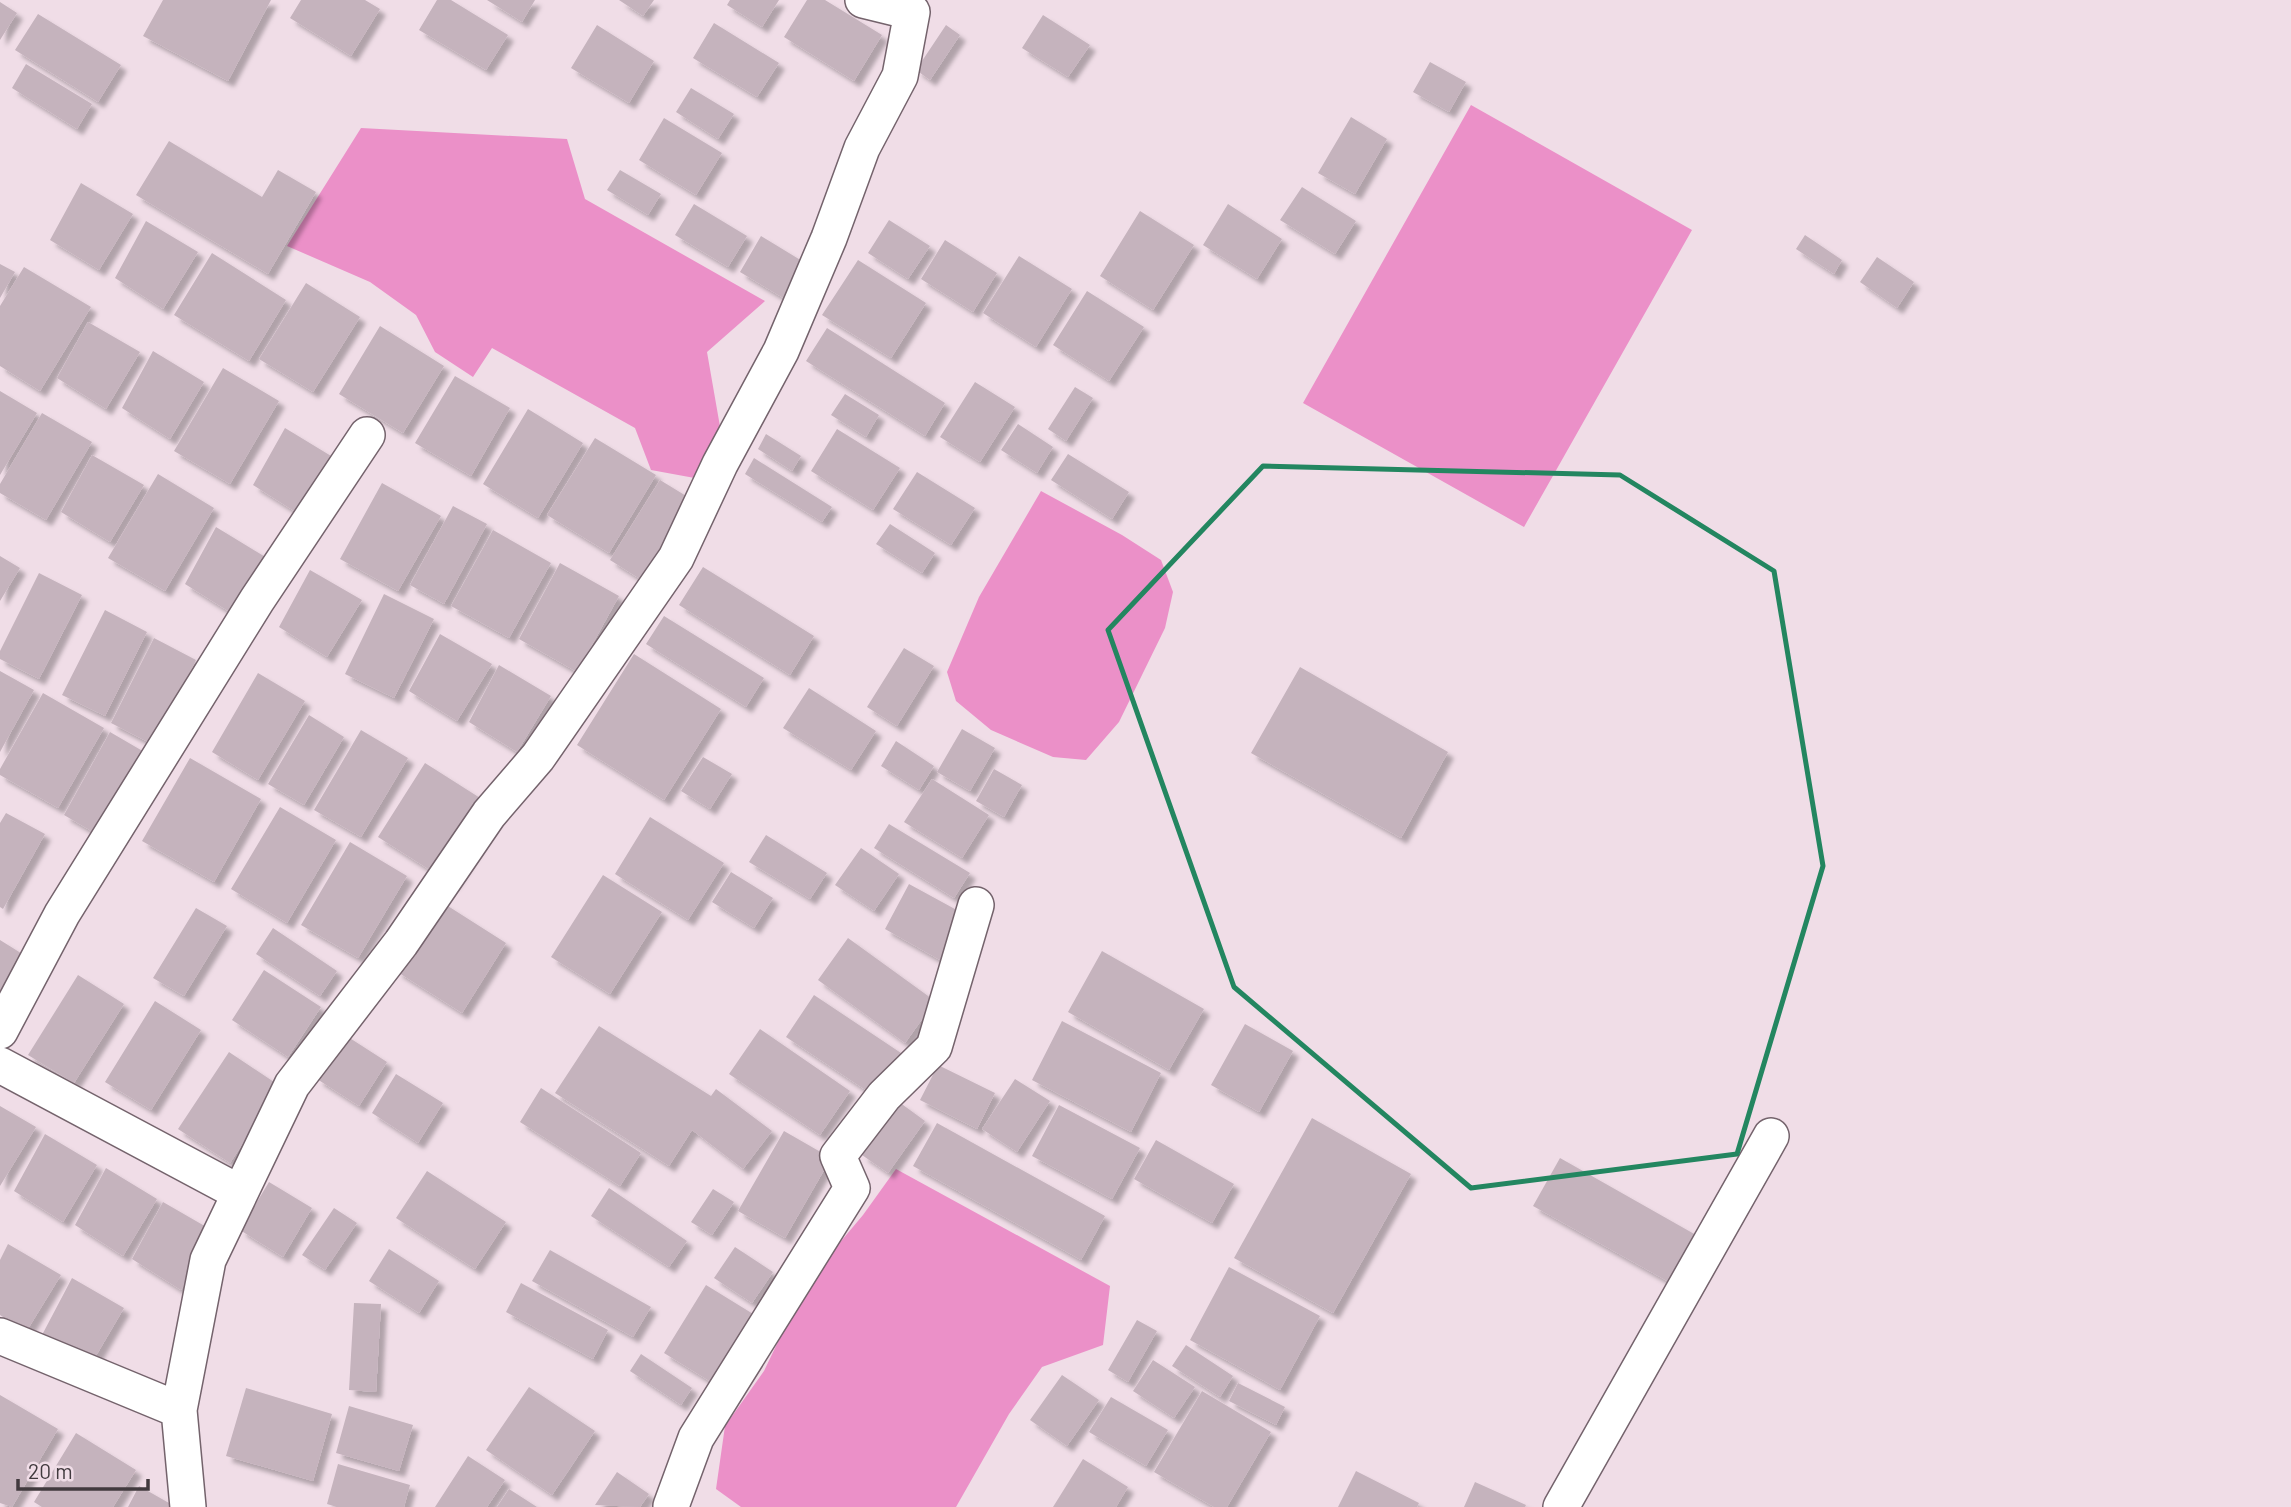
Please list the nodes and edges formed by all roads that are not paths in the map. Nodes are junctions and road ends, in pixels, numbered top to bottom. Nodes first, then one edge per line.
1 (863, 0) edge
2 (367, 435) dead end
3 (976, 905) dead end
4 (0, 1031) edge
5 (0, 1065) edge
6 (1771, 1136) dead end
7 (240, 1193) junction
8 (0, 1336) edge
9 (179, 1410) junction
10 (188, 1507) edge
11 (672, 1507) edge
12 (1561, 1507) edge

1 - 7 street
2 - 4 street
3 - 11 street
5 - 7 street
6 - 12 street
7 - 9 street
8 - 9 street
9 - 10 street

